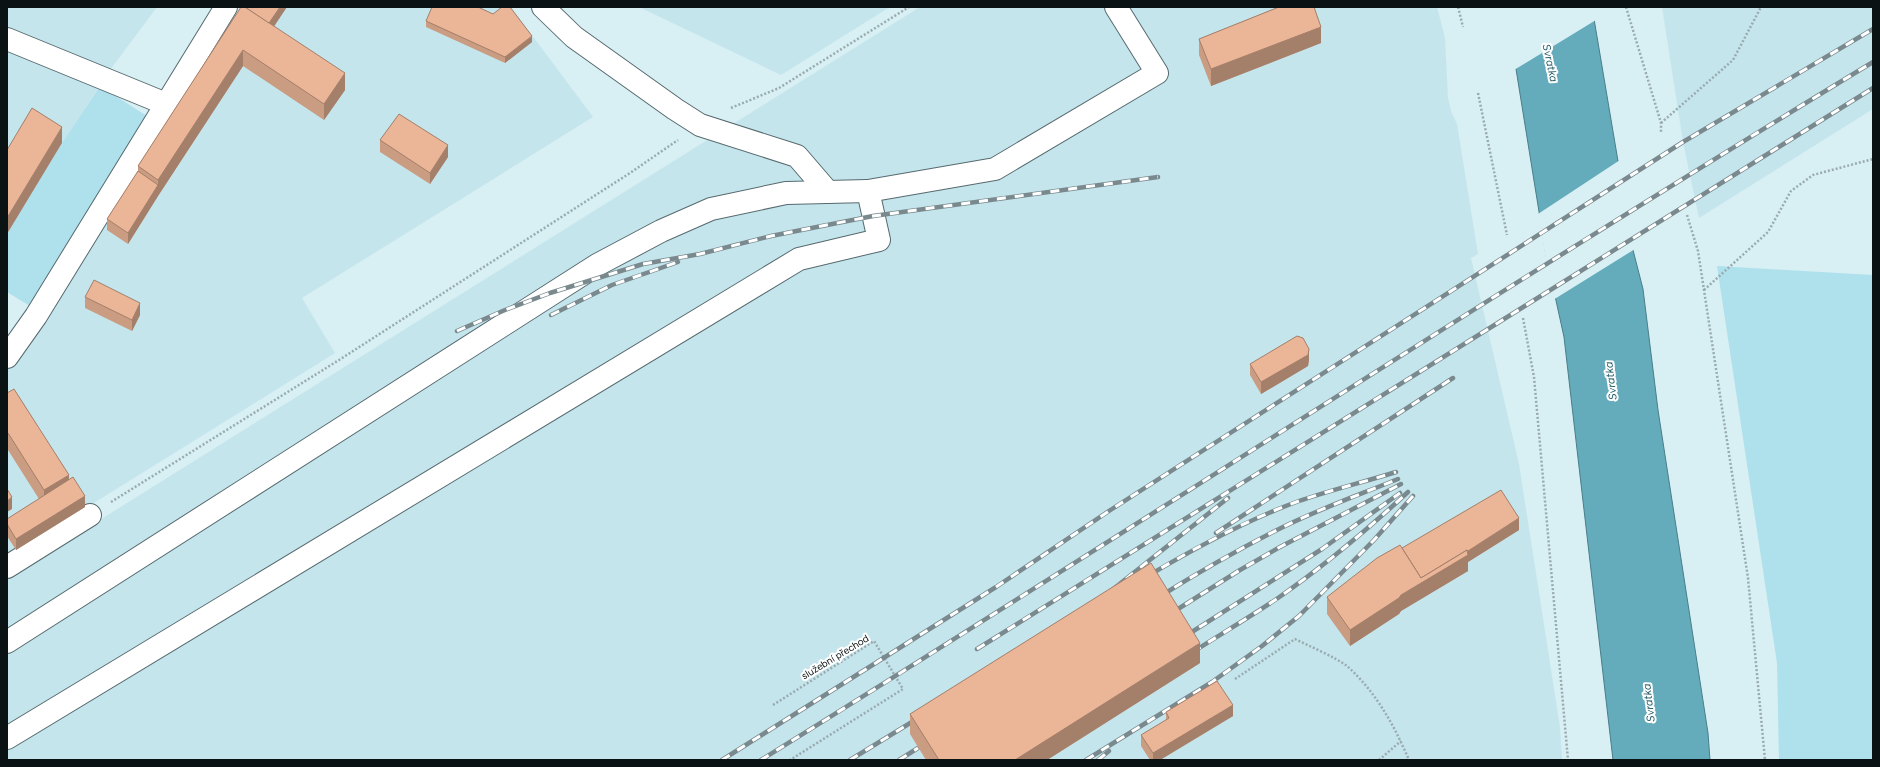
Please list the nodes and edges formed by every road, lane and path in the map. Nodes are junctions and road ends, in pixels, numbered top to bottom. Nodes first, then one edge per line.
1 (226, 7) edge
2 (543, 7) edge
3 (909, 7) edge
4 (1116, 7) edge
5 (1458, 7) edge
6 (1626, 7) edge
7 (1761, 7) edge
8 (1463, 28) dead end
9 (7, 39) edge
10 (1478, 93) dead end
11 (166, 104) junction
12 (729, 109) dead end
13 (1661, 123) junction
14 (700, 125) junction
15 (1661, 132) dead end
16 (1873, 160) edge
17 (868, 191) junction
18 (828, 192) junction
19 (1687, 215) dead end
20 (1507, 235) dead end
21 (1704, 291) junction
22 (1523, 318) dead end
23 (7, 356) edge
24 (90, 515) joint
25 (7, 567) edge
26 (7, 642) edge
27 (1235, 679) dead end
28 (773, 705) dead end
29 (7, 738) edge
30 (1401, 741) junction
31 (790, 760) edge
32 (1379, 760) edge
33 (1409, 760) edge
34 (1568, 760) edge
35 (1765, 760) edge

1 - 11 lane
2 - 14 lane
3 - 12 path
4 - 17 lane
5 - 8 path
6 - 13 path
7 - 13 path
9 - 11 lane
10 - 20 path
11 - 23 lane
13 - 15 path
14 - 18 lane
14 - 24 path
16 - 21 path
17 - 18 lane
17 - 29 lane
18 - 26 lane
19 - 21 path
21 - 35 path
22 - 34 path
24 - 25 lane
27 - 30 path
28 - 31 path, služební přechod
30 - 32 path
30 - 33 path

